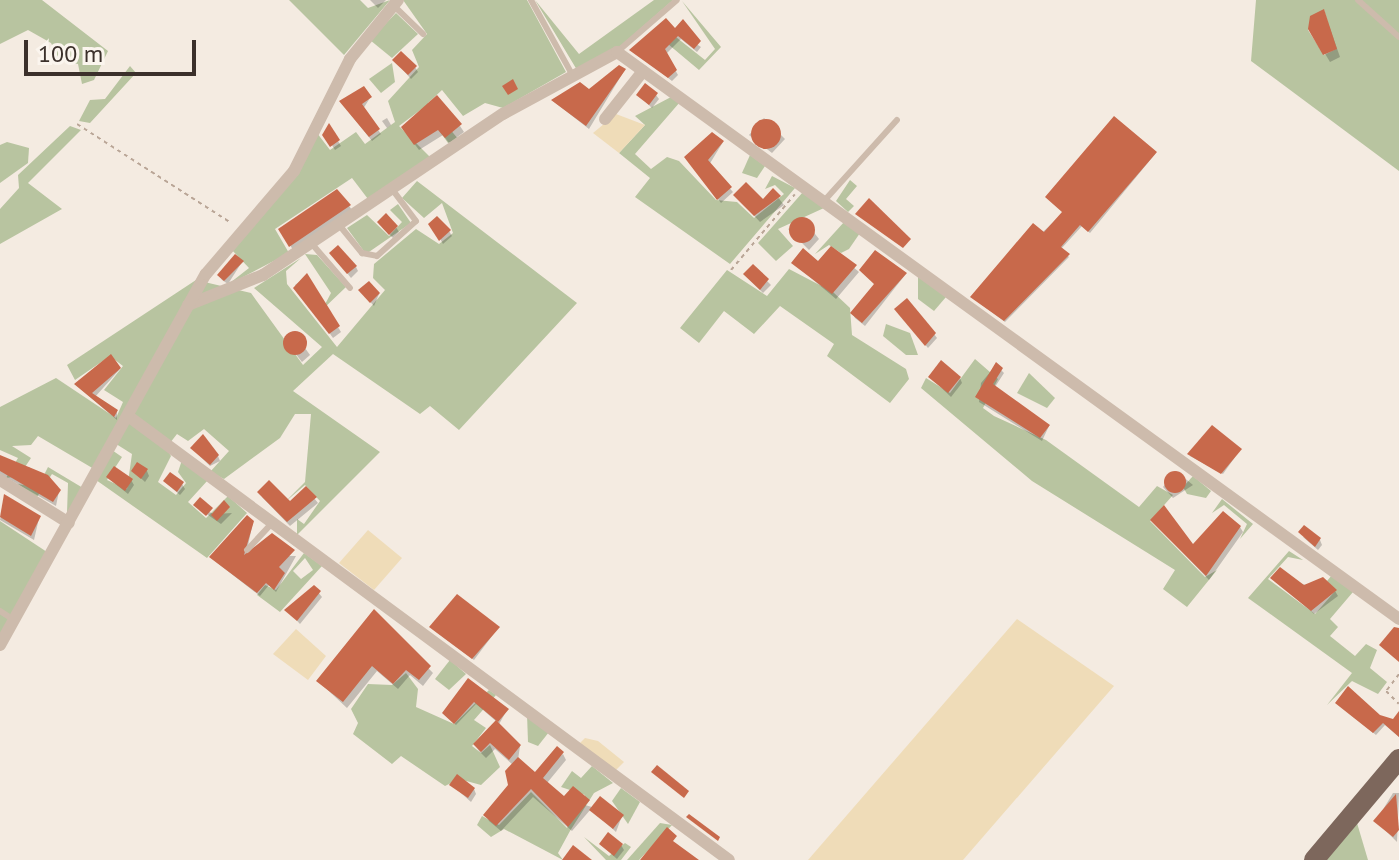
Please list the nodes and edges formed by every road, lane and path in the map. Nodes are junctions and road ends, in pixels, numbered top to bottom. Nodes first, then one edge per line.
1 (531, 0) edge
2 (677, 0) edge
3 (1358, 0) edge
4 (396, 2) edge
5 (423, 34) dead end
6 (1399, 37) edge
7 (617, 52) junction
8 (643, 71) junction
9 (573, 76) junction
10 (605, 119) dead end
11 (897, 120) dead end
12 (77, 124) dead end
13 (802, 186) junction
14 (393, 191) junction
15 (824, 201) junction
16 (340, 226) junction
17 (241, 230) junction
18 (312, 244) junction
19 (731, 270) dead end
20 (350, 288) dead end
21 (188, 305) junction
22 (128, 416) junction
23 (0, 480) edge
24 (69, 523) junction
25 (271, 524) junction
26 (247, 550) dead end
27 (0, 611) edge
28 (1399, 619) edge
29 (14, 620) junction
30 (0, 645) edge
31 (1399, 674) edge
32 (1399, 704) edge
33 (1399, 759) edge
34 (729, 860) edge
35 (1314, 860) edge

1 - 9 lane
2 - 7 lane
3 - 6 lane
4 - 5 lane
4 - 17 street
7 - 8 street
7 - 9 street
8 - 10 street
8 - 13 street
9 - 14 street
11 - 15 lane
12 - 17 path
13 - 15 street
13 - 19 path
14 - 16 street
14 - 16 lane
15 - 28 street
16 - 18 street
17 - 21 street
18 - 20 lane
18 - 21 street
21 - 22 street
22 - 24 street
22 - 25 street
23 - 24 street
24 - 29 street
25 - 26 lane
25 - 34 street
27 - 29 lane
29 - 30 street
31 - 32 path
33 - 35 main road

